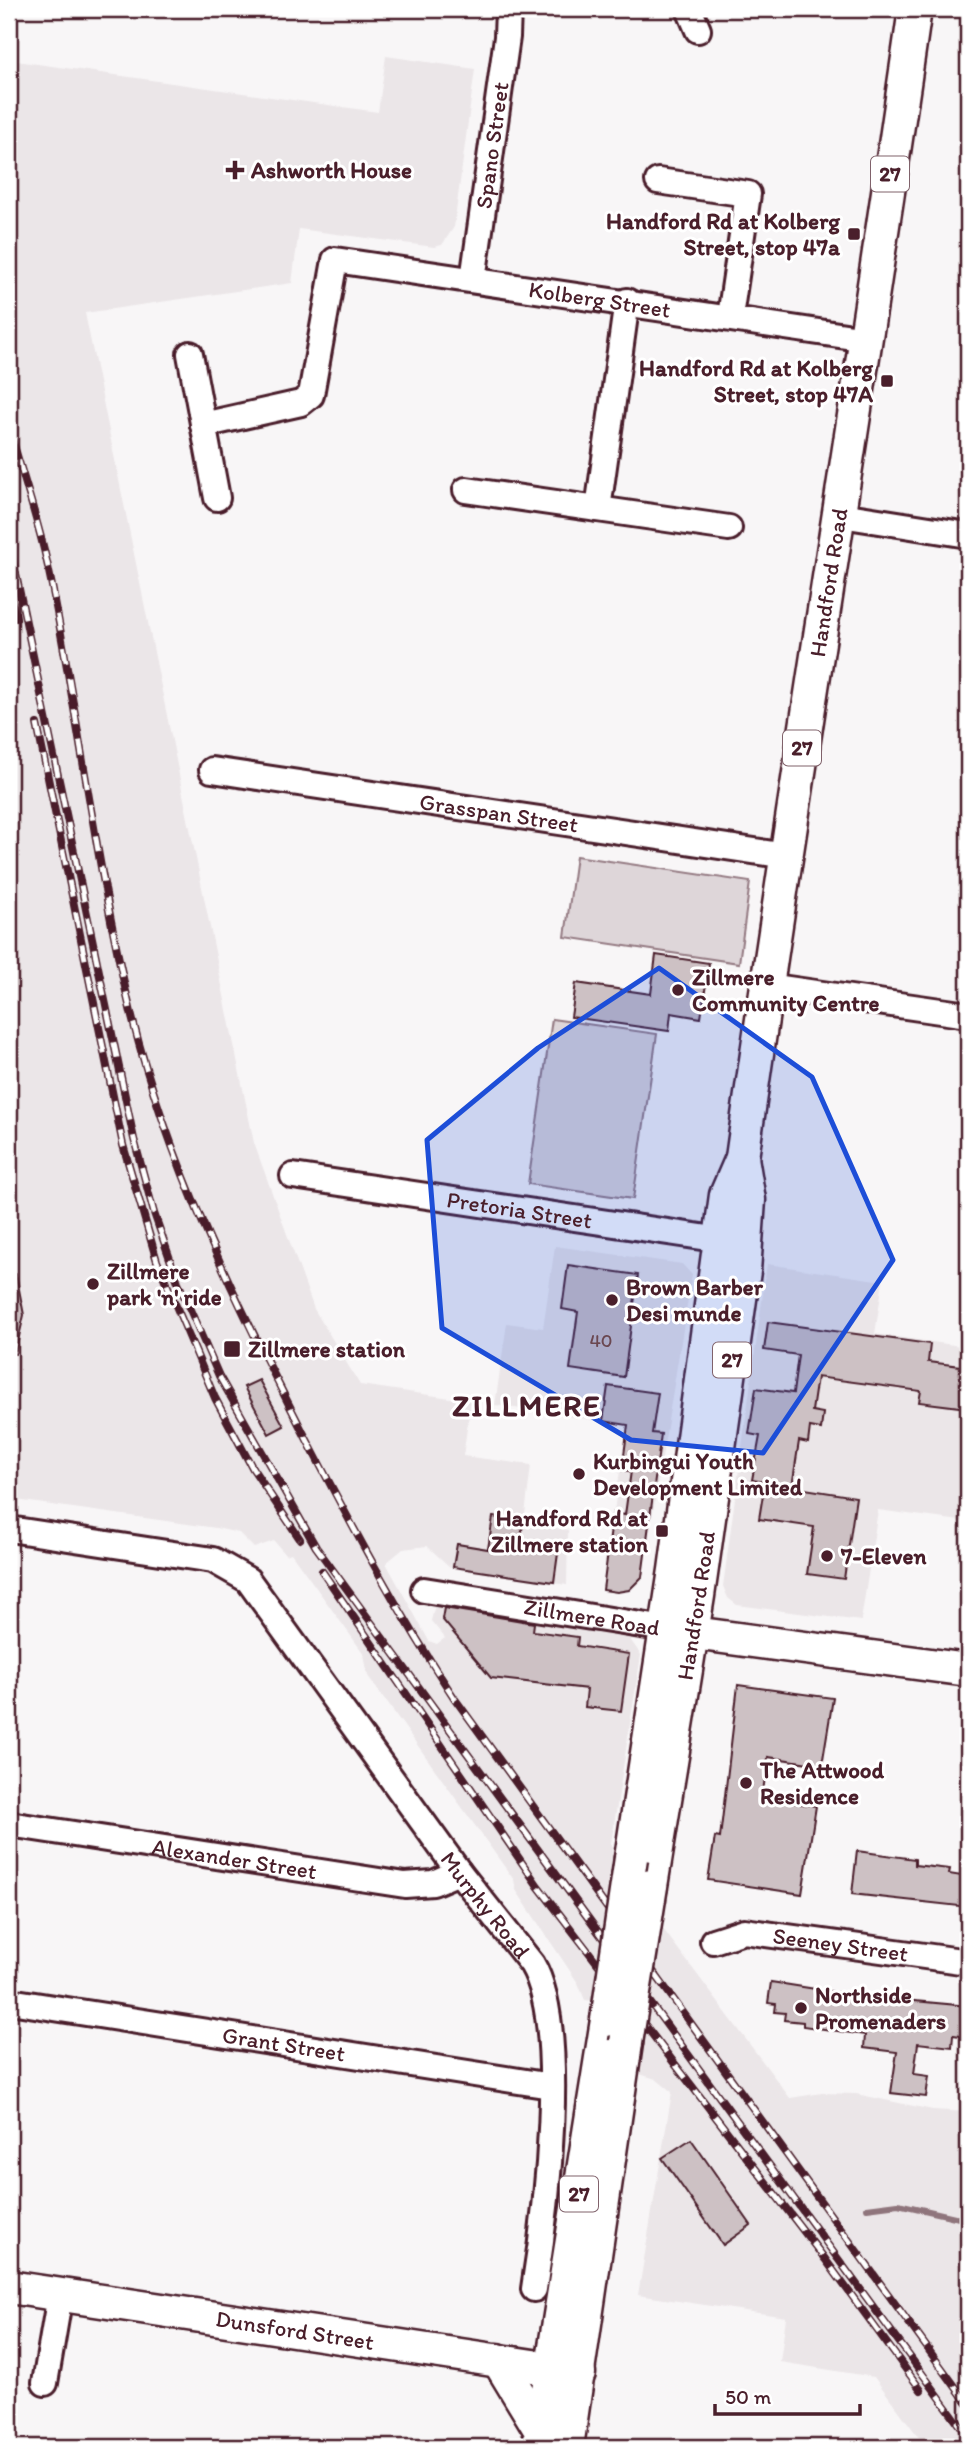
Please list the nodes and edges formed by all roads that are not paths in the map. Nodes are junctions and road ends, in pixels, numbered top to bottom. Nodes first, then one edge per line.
1 (508, 9) edge
2 (915, 9) edge
3 (658, 181) dead end
4 (473, 280) junction
5 (627, 301) junction
6 (730, 317) junction
7 (866, 339) junction
8 (190, 354) dead end
9 (203, 425) junction
10 (466, 490) dead end
11 (217, 498) dead end
12 (598, 509) junction
13 (841, 515) junction
14 (729, 528) dead end
15 (968, 535) edge
16 (212, 770) dead end
17 (787, 856) junction
18 (767, 986) junction
19 (968, 1016) edge
20 (293, 1177) dead end
21 (733, 1242) junction
22 (9, 1529) edge
23 (424, 1590) dead end
24 (679, 1631) junction
25 (968, 1670) edge
26 (9, 1824) edge
27 (459, 1872) junction
28 (713, 1941) dead end
29 (968, 1962) edge
30 (16, 2002) dead end
31 (617, 2031) junction
32 (551, 2085) junction
33 (9, 2287) edge
34 (534, 2289) dead end
35 (60, 2295) junction
36 (498, 2360) junction
37 (565, 2370) junction
38 (45, 2384) dead end
39 (549, 2442) edge

1 - 4 street, Spano Street
2 - 7 main road, Handford Road / 27
3 - 6 street
4 - 5 street, Kolberg Street
4 - 9 street, Kolberg Street
5 - 6 street, Kolberg Street
5 - 12 street
6 - 7 street, Kolberg Street
7 - 13 main road, Handford Road / 27
8 - 9 street
9 - 11 street
10 - 12 street
12 - 14 street
13 - 15 street
13 - 17 main road, Handford Road / 27
16 - 17 street, Grasspan Street
17 - 18 main road, Handford Road / 27
18 - 19 street
18 - 21 main road, Handford Road / 27
20 - 21 street, Pretoria Street
21 - 24 main road, Handford Road / 27
22 - 27 street, Murphy Road
23 - 24 street, Zillmere Road
24 - 25 main road, Zillmere Road
24 - 31 main road, Handford Road / 27, bridge
24 - 31 main road, Handford Road / 27, bridge
26 - 27 street, Alexander Street
27 - 32 street, Murphy Road
28 - 29 street, Seeney Street
30 - 32 street, Grant Street
31 - 37 main road, 27
32 - 34 street, Murphy Road
33 - 35 main road, Dunsford Street
35 - 36 main road, Dunsford Street
35 - 38 street
36 - 37 main road, Dunsford Street
36 - 39 main road
37 - 39 main road, 27

